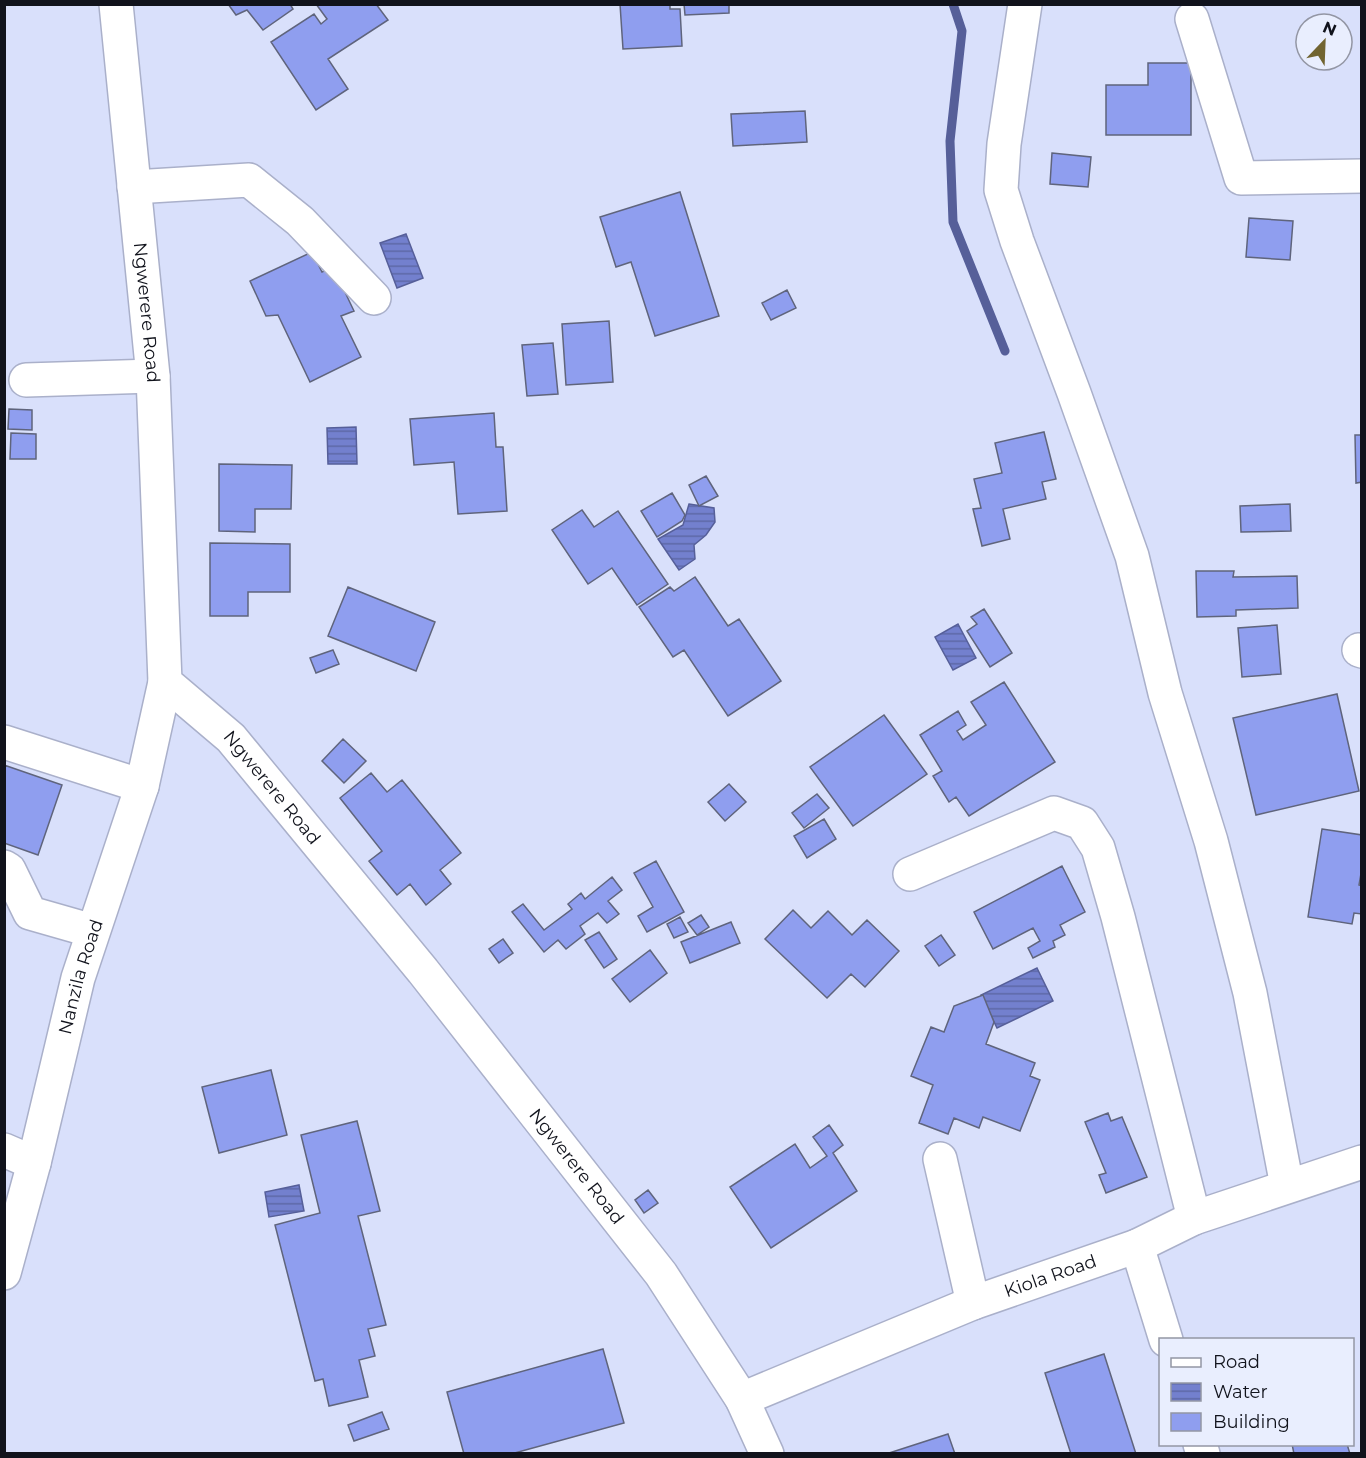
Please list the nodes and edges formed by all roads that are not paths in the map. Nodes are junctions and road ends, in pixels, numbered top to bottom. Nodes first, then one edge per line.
1 (116, 4) edge
2 (1025, 4) edge
3 (1192, 19) dead end
4 (1362, 176) edge
5 (134, 187) junction
6 (374, 298) dead end
7 (153, 376) junction
8 (26, 380) dead end
9 (165, 682) junction
10 (4, 742) edge
11 (142, 786) junction
12 (4, 867) edge
13 (910, 874) dead end
14 (93, 931) junction
15 (4, 1150) edge
16 (940, 1159) dead end
17 (1362, 1162) edge
18 (22, 1179) edge
19 (1287, 1186) junction
20 (1194, 1218) junction
21 (1137, 1246) junction
22 (4, 1273) edge
23 (973, 1303) junction
24 (1165, 1338) edge
25 (742, 1399) junction
26 (767, 1454) edge

1 - 5 street, Ngwerere Road
2 - 19 street
3 - 4 street
5 - 6 street
5 - 7 street, Ngwerere Road
7 - 8 street
7 - 9 street, Ngwerere Road
9 - 11 street, Nanzila Road
9 - 25 street, Ngwerere Road
10 - 11 street
11 - 14 street, Nanzila Road
12 - 14 street
13 - 20 street
14 - 18 street, Nanzila Road
15 - 18 street
16 - 23 street
17 - 19 street, Kiola Road
18 - 22 street, Nanzila Road
19 - 20 street, Kiola Road
20 - 21 street, Kiola Road
21 - 23 street, Kiola Road
21 - 24 street
23 - 25 street, Kiola Road
25 - 26 street, Ngwerere Road

